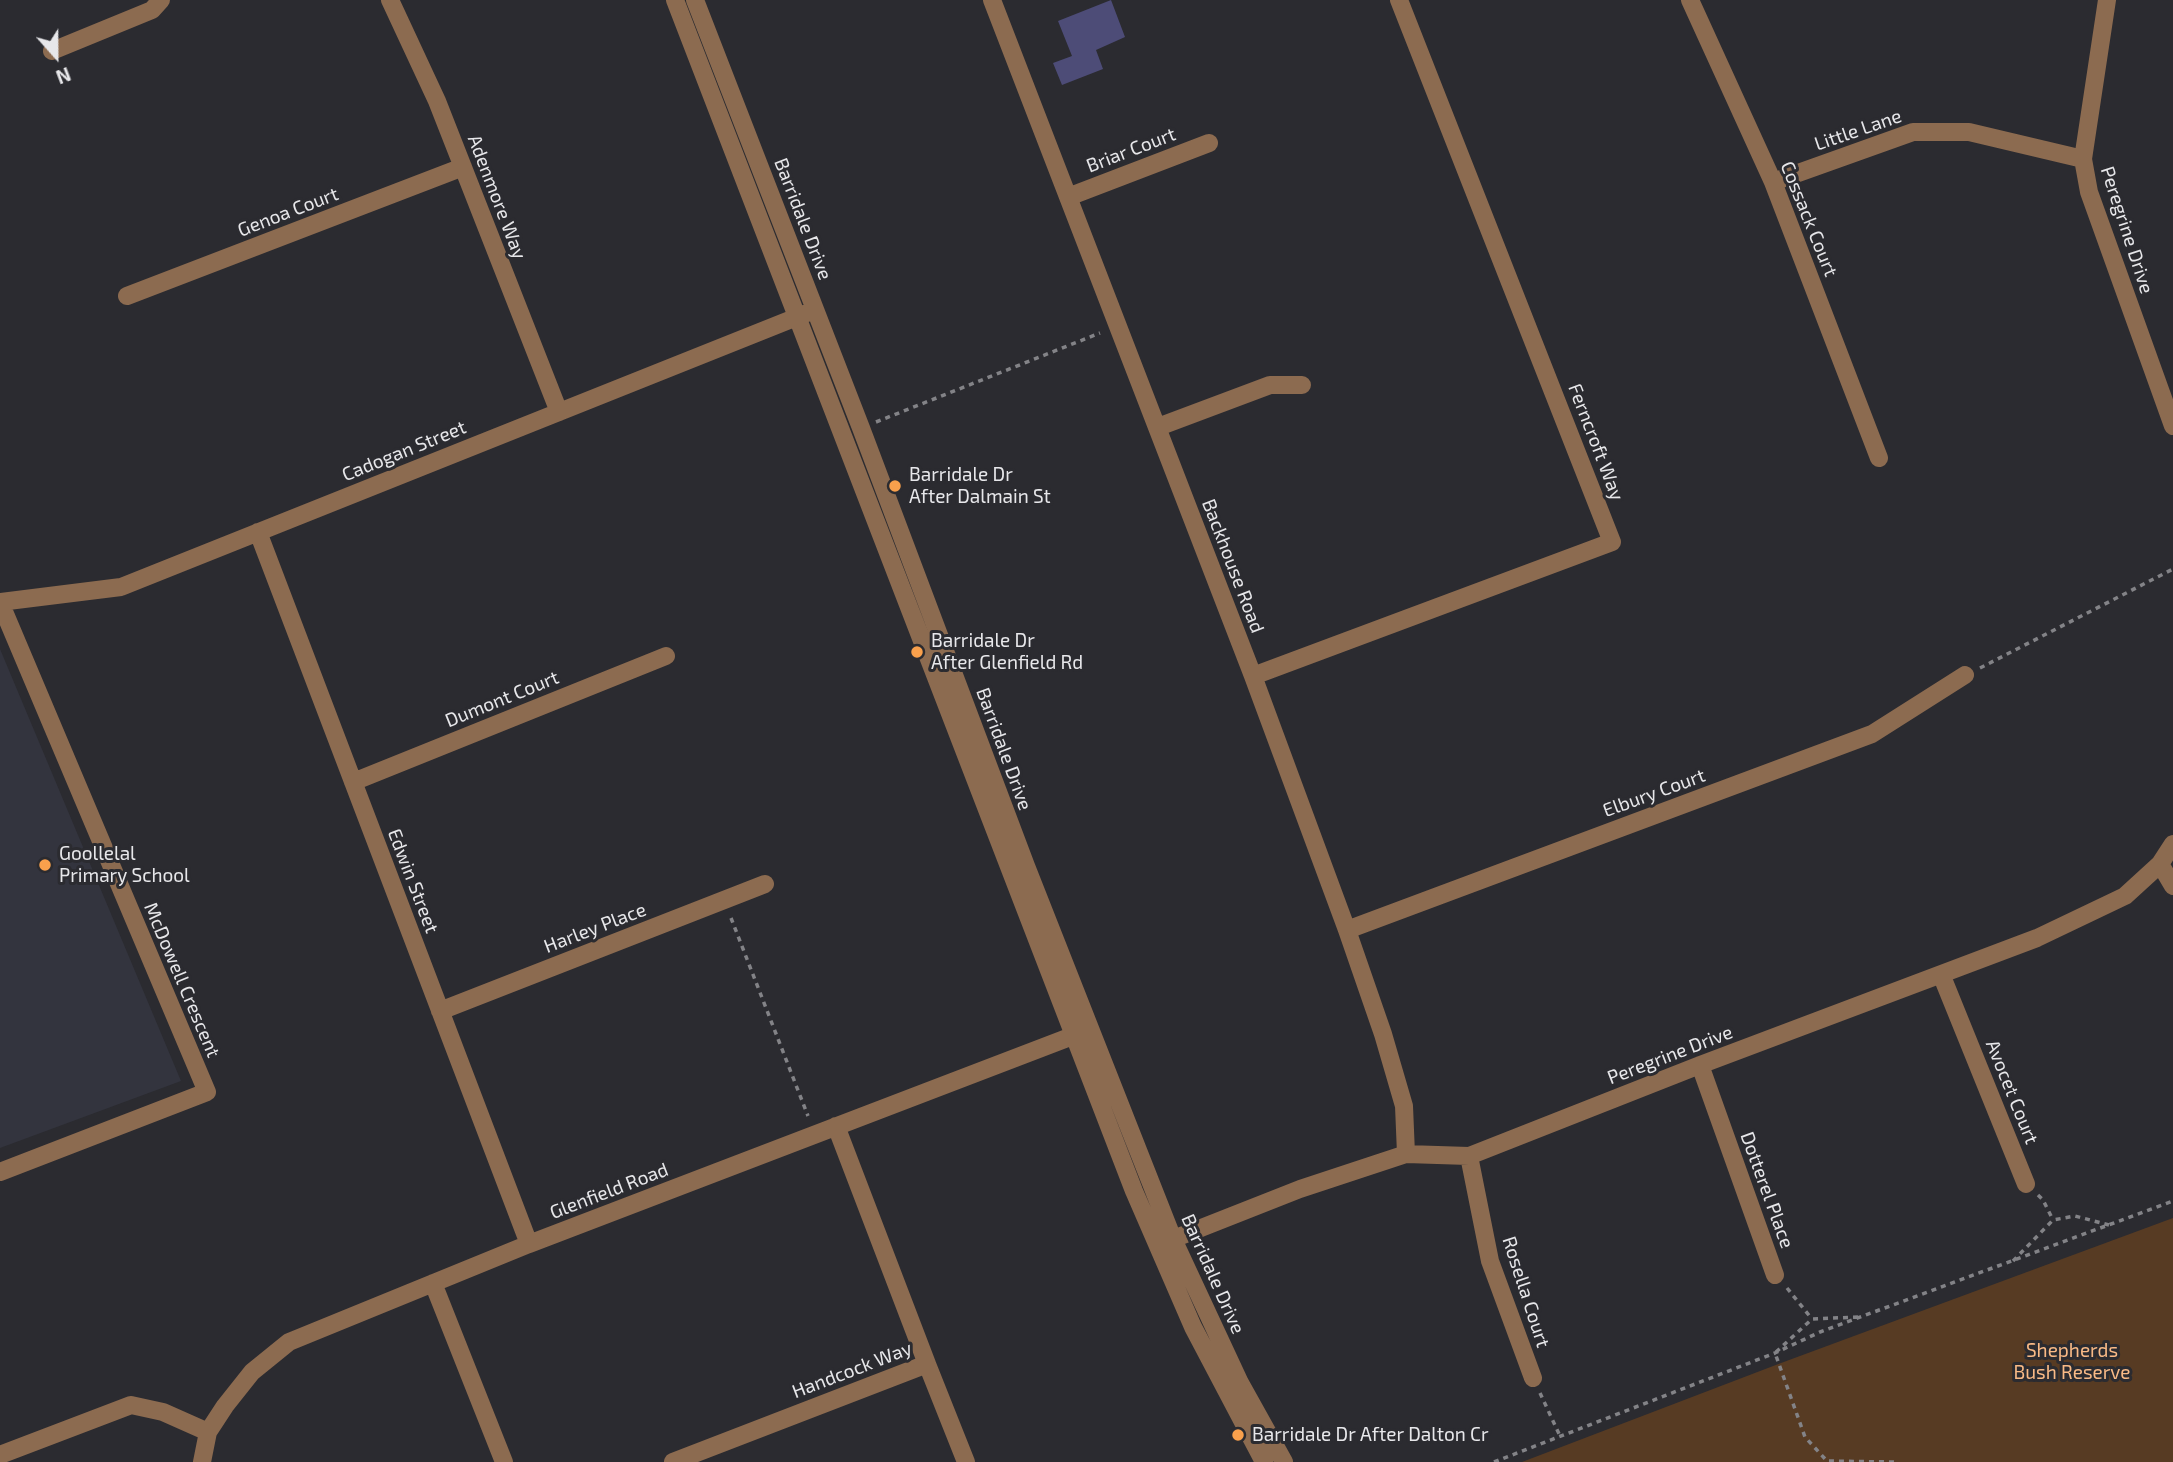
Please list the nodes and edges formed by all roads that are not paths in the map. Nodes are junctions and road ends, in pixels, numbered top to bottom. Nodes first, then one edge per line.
1 (161, 0) edge
2 (390, 0) edge
3 (675, 0) edge
4 (695, 0) edge
5 (992, 0) edge
6 (1399, 0) edge
7 (1690, 0) edge
8 (2107, 0) edge
9 (52, 51) dead end
10 (1209, 143) dead end
11 (2083, 159) junction
12 (463, 167) junction
13 (1773, 182) junction
14 (1068, 197) junction
15 (127, 296) dead end
16 (816, 310) junction
17 (798, 317) junction
18 (1302, 385) dead end
19 (559, 412) junction
20 (2173, 426) edge
21 (1158, 427) junction
22 (1879, 458) dead end
23 (258, 532) junction
24 (0, 602) edge
25 (666, 656) dead end
26 (1965, 675) road end
27 (1253, 676) junction
28 (353, 782) junction
29 (2173, 844) edge
30 (2160, 864) junction
31 (765, 884) dead end
32 (2173, 886) edge
33 (1348, 930) junction
34 (1941, 974) junction
35 (440, 1011) junction
36 (1081, 1033) junction
37 (1700, 1065) junction
38 (836, 1126) junction
39 (1406, 1154) junction
40 (1469, 1156) junction
41 (0, 1172) edge
42 (2026, 1184) road end
43 (1165, 1243) junction
44 (529, 1244) junction
45 (1775, 1275) road end
46 (433, 1283) junction
47 (928, 1364) junction
48 (1533, 1378) road end
49 (208, 1432) junction
50 (0, 1455) edge
51 (202, 1462) edge
52 (504, 1462) edge
53 (673, 1462) edge
54 (966, 1462) edge
55 (1264, 1462) edge
56 (1284, 1462) edge

1 - 9 street
2 - 12 street, Adenmore Way
3 - 17 street, Barridale Drive
4 - 16 street, Barridale Drive
5 - 14 street, Backhouse Road
6 - 27 street, Ferncroft Way
7 - 13 street, Cossack Court
8 - 11 street, Peregrine Drive
10 - 14 street, Briar Court
11 - 13 street, Little Lane
11 - 20 street, Peregrine Drive
12 - 15 street, Genoa Court
12 - 19 street, Adenmore Way
13 - 22 street, Cossack Court
14 - 21 street, Backhouse Road
16 - 17 street, Cadogan Street
16 - 36 street, Barridale Drive
17 - 19 street, Cadogan Street
17 - 36 street, Barridale Drive
18 - 21 street
19 - 23 street, Cadogan Street
21 - 27 street, Backhouse Road
23 - 24 street, Cadogan Street
23 - 28 street, Edwin Street
24 - 41 street, McDowell Crescent
25 - 28 street, Dumont Court
26 - 33 street, Elbury Court
27 - 33 street, Backhouse Road
28 - 35 street, Edwin Street
29 - 30 street, Peregrine Drive
30 - 32 street
30 - 34 street, Peregrine Drive
31 - 35 street, Harley Place
33 - 39 street, Backhouse Road
34 - 37 street, Peregrine Drive
34 - 42 street, Avocet Court
35 - 44 street, Edwin Street
36 - 38 street, Glenfield Road
36 - 43 street, Barridale Drive
37 - 40 street, Peregrine Drive
37 - 45 street, Dotterel Place
38 - 44 street, Glenfield Road
38 - 47 street, Handcock Way
39 - 40 street, Peregrine Drive
39 - 43 street, Peregrine Drive
40 - 48 street, Rosella Court
43 - 55 street, Barridale Drive
43 - 56 street, Barridale Drive
44 - 46 street, Glenfield Road
46 - 49 street, Glenfield Road
46 - 52 street
47 - 53 street, Handcock Way
47 - 54 street
49 - 50 street
49 - 51 street, Glenfield Road

